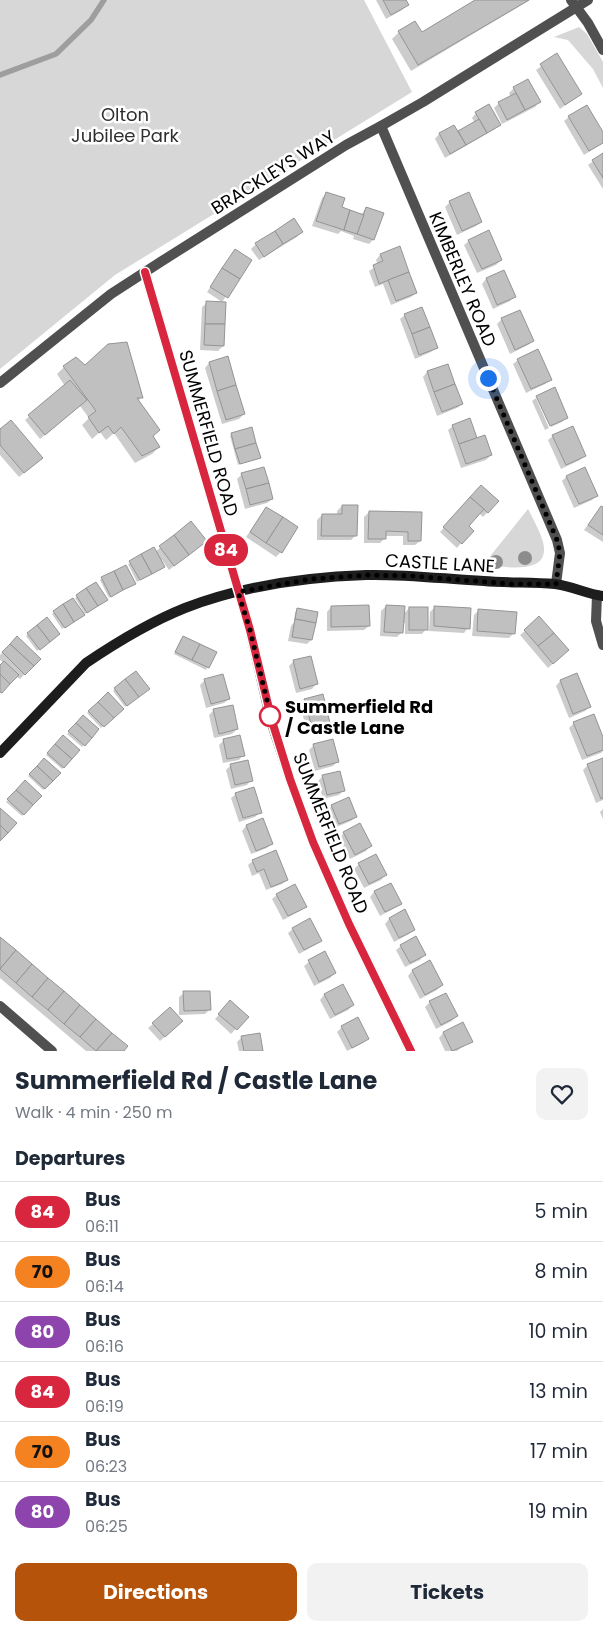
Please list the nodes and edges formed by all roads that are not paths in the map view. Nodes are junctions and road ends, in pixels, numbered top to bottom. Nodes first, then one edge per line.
1 (588, 0) edge
2 (573, 4) edge
3 (603, 50) edge
4 (381, 126) junction
5 (145, 272) junction
6 (0, 383) edge
7 (556, 584) junction
8 (238, 592) junction
9 (600, 596) edge
10 (603, 645) edge
11 (0, 753) edge
12 (0, 1006) edge
13 (52, 1051) edge
14 (411, 1051) edge

1 - 2 street, BRACKLEYS WAY
2 - 3 street
2 - 4 street, BRACKLEYS WAY
4 - 5 street, BRACKLEYS WAY
4 - 7 street, KIMBERLEY ROAD
5 - 6 street, BRACKLEYS WAY
5 - 8 street, SUMMERFIELD ROAD
7 - 8 street, CASTLE LANE
7 - 9 street, CASTLE LANE
8 - 11 street, CASTLE LANE
8 - 14 street, SUMMERFIELD ROAD
9 - 10 street
12 - 13 street

